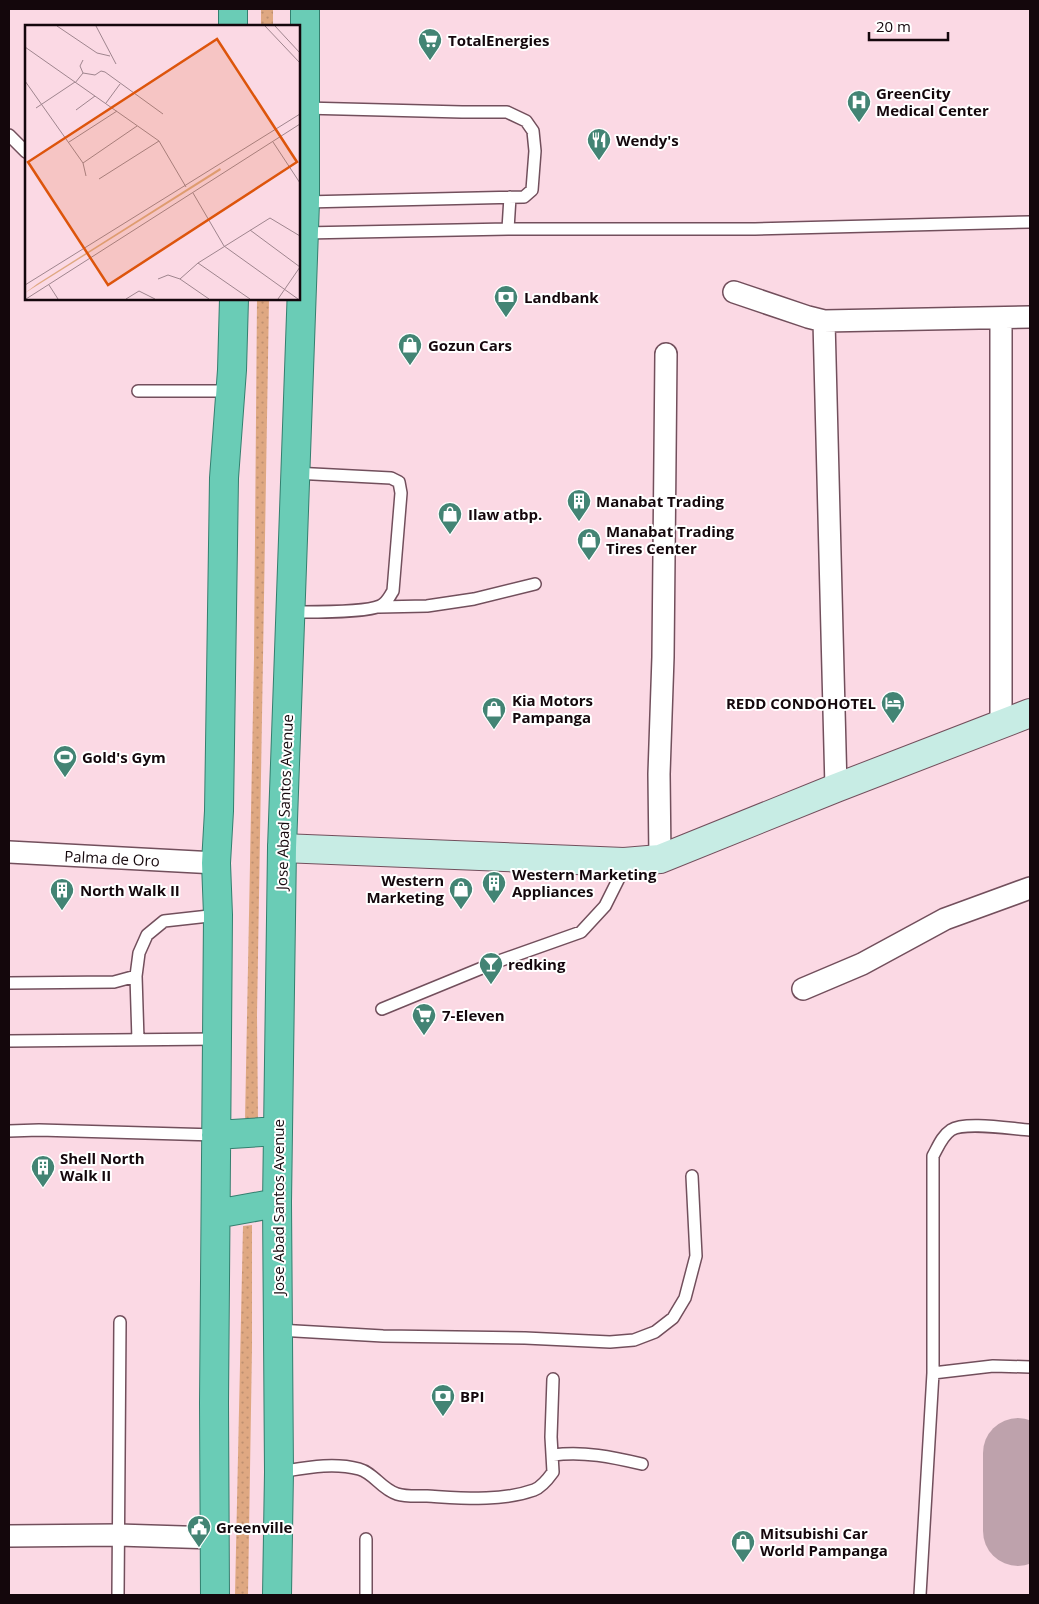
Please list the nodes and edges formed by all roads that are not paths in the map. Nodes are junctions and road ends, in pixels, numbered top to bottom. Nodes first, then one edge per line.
1 (233, 9) edge
2 (305, 9) edge
3 (233, 25) edge
4 (304, 108) junction
5 (9, 135) edge
6 (25, 151) edge
7 (510, 197) junction
8 (305, 202) junction
9 (1030, 222) edge
10 (508, 229) junction
11 (304, 233) junction
12 (734, 292) dead end
13 (234, 300) edge
14 (1030, 317) edge
15 (1001, 318) junction
16 (824, 321) junction
17 (666, 354) dead end
18 (138, 391) dead end
19 (231, 391) junction
20 (294, 473) junction
21 (535, 584) dead end
22 (379, 606) junction
23 (290, 612) junction
24 (1030, 713) edge
25 (1001, 725) junction
26 (836, 788) junction
27 (282, 848) junction
28 (9, 852) edge
29 (660, 860) junction
30 (624, 862) junction
31 (216, 863) junction
32 (1030, 888) edge
33 (218, 914) junction
34 (136, 976) junction
35 (9, 983) edge
36 (804, 989) dead end
37 (382, 1008) dead end
38 (217, 1039) junction
39 (138, 1040) junction
40 (9, 1041) edge
41 (1030, 1130) edge
42 (9, 1131) edge
43 (278, 1131) junction
44 (216, 1135) junction
45 (692, 1176) dead end
46 (277, 1203) junction
47 (216, 1214) junction
48 (120, 1322) dead end
49 (278, 1330) junction
50 (1030, 1367) edge
51 (934, 1373) junction
52 (553, 1379) dead end
53 (553, 1455) junction
54 (642, 1464) dead end
55 (279, 1472) junction
56 (118, 1535) junction
57 (9, 1536) edge
58 (215, 1538) junction
59 (366, 1539) dead end
60 (118, 1595) edge
61 (215, 1595) edge
62 (277, 1595) edge
63 (366, 1595) edge
64 (920, 1595) edge

1 - 3 highway
2 - 4 highway, Jose Abad Santos Avenue
4 - 7 lane
4 - 8 highway, Jose Abad Santos Avenue
5 - 6 lane
7 - 8 lane
7 - 10 lane
8 - 11 highway, Jose Abad Santos Avenue
9 - 10 lane
10 - 11 lane
11 - 20 highway, Jose Abad Santos Avenue
12 - 16 street
13 - 19 highway
14 - 15 street
15 - 16 street
15 - 25 street
16 - 26 street
17 - 29 street
18 - 19 lane
19 - 31 highway
20 - 22 lane
20 - 23 highway, Jose Abad Santos Avenue
21 - 22 lane
22 - 23 lane
23 - 27 highway, Jose Abad Santos Avenue
24 - 25 main road
25 - 26 main road
26 - 29 main road
27 - 30 main road
27 - 43 highway, Jose Abad Santos Avenue
28 - 31 street, Palma de Oro
29 - 30 main road
30 - 37 lane
31 - 33 highway
32 - 36 street
33 - 34 lane
33 - 38 highway
34 - 35 lane
34 - 39 lane
38 - 39 lane
38 - 44 highway
39 - 40 lane
41 - 51 lane
42 - 44 lane
43 - 44 highway
43 - 46 highway, Jose Abad Santos Avenue
44 - 47 highway
45 - 49 lane
46 - 47 highway
46 - 49 highway, Jose Abad Santos Avenue
47 - 58 highway
48 - 56 lane
49 - 55 highway, Jose Abad Santos Avenue
50 - 51 lane
51 - 64 lane
52 - 53 lane
53 - 54 lane
53 - 55 lane
55 - 62 highway, Jose Abad Santos Avenue
56 - 57 street
56 - 58 street
56 - 60 lane
58 - 61 highway
59 - 63 lane

